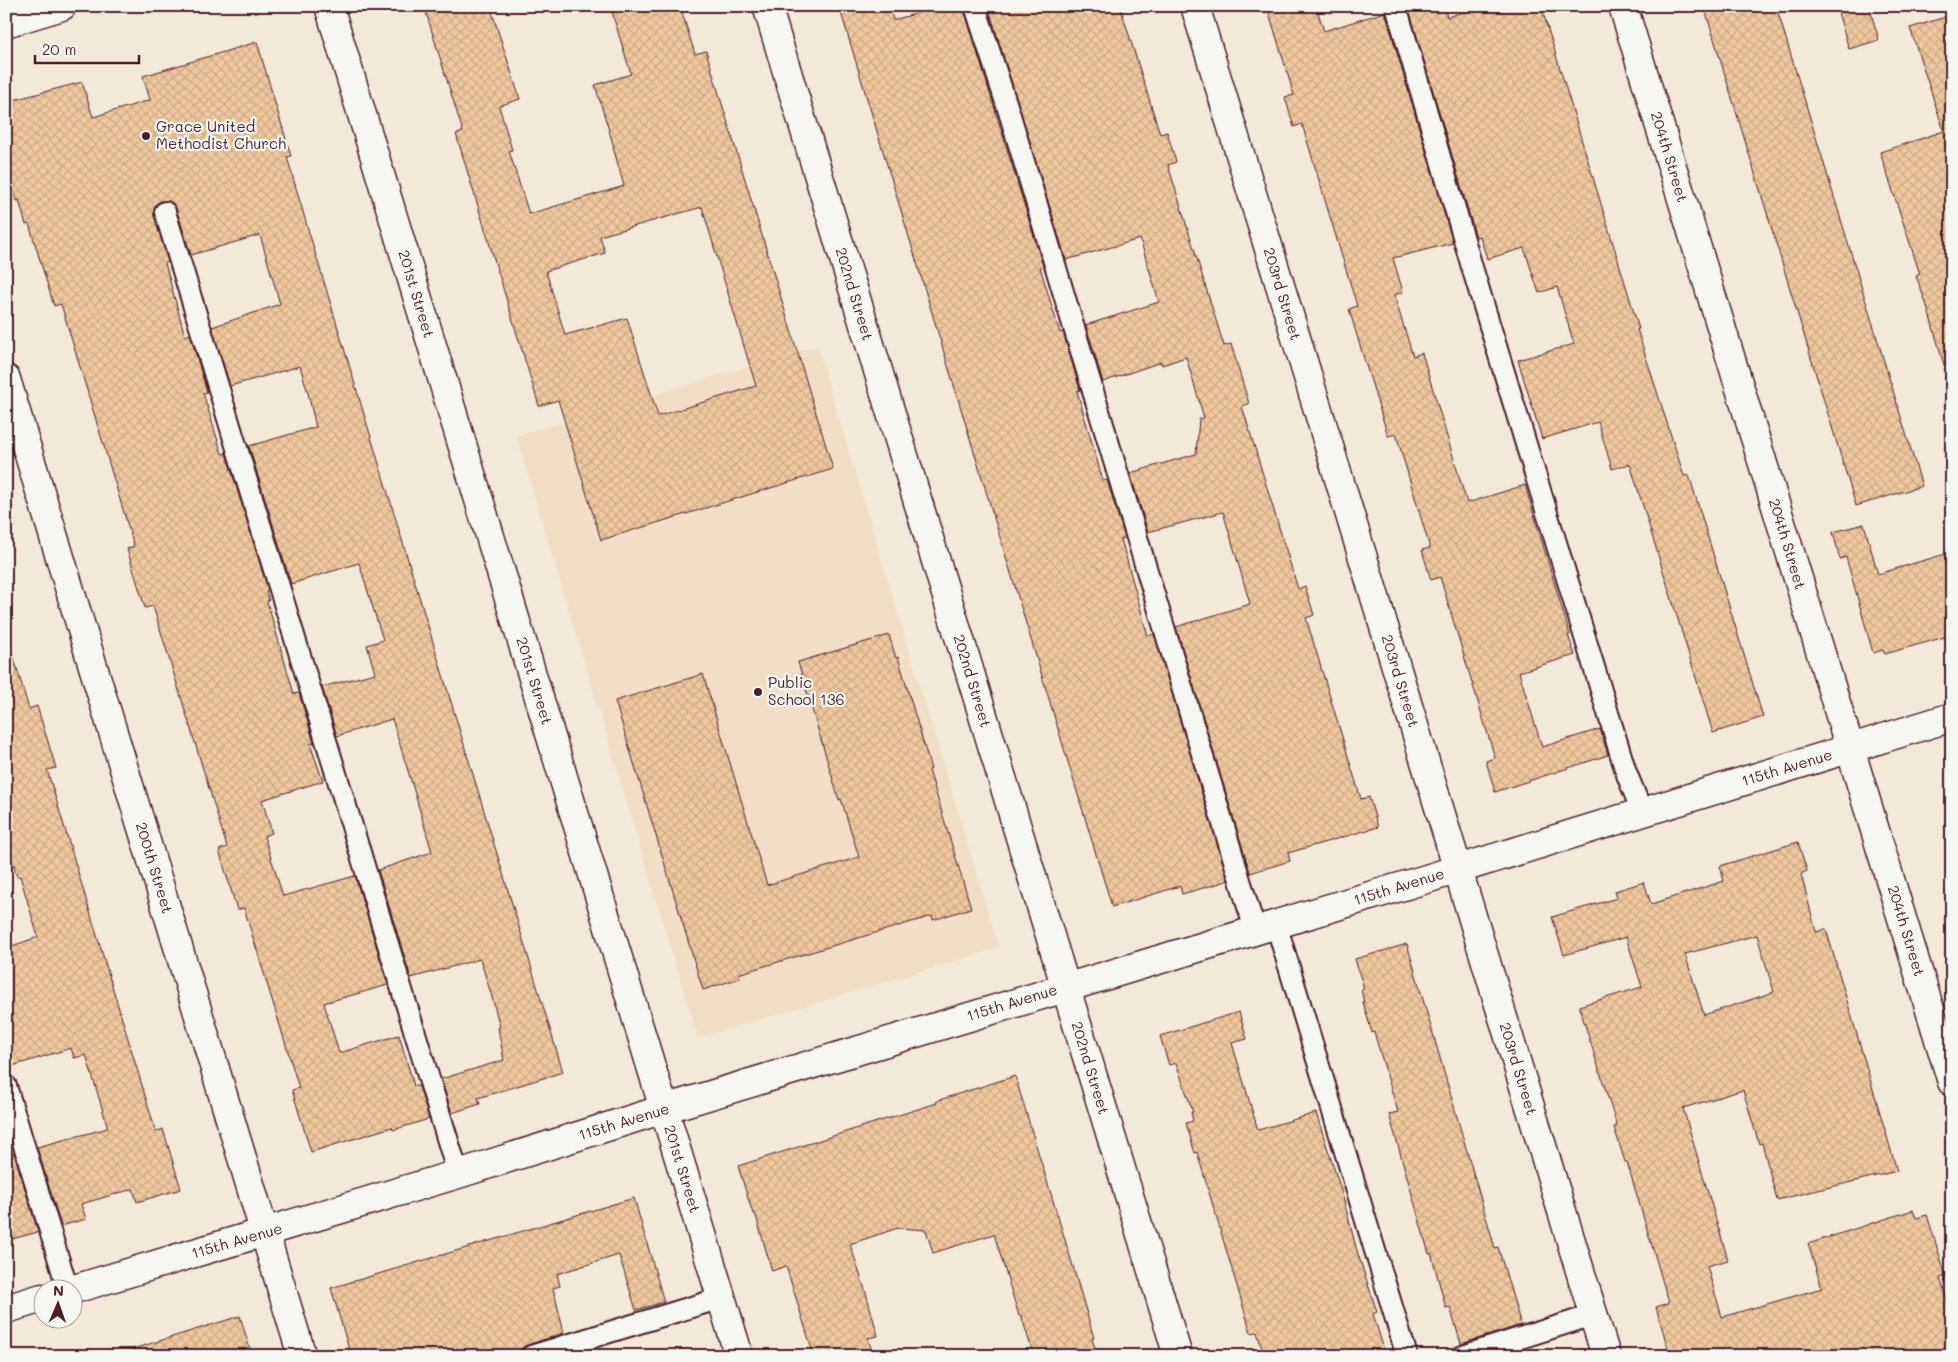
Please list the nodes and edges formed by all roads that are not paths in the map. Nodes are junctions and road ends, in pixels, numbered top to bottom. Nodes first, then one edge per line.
1 (62, 6) edge
2 (329, 6) edge
3 (767, 6) edge
4 (975, 6) edge
5 (1195, 6) edge
6 (1396, 6) edge
7 (1623, 6) edge
8 (6, 23) edge
9 (165, 212) dead end
10 (6, 379) edge
11 (1952, 717) edge
12 (1850, 748) junction
13 (1642, 812) junction
14 (1457, 870) junction
15 (1265, 927) junction
16 (1066, 987) junction
17 (1952, 1082) edge
18 (6, 1086) edge
19 (664, 1109) junction
20 (458, 1174) junction
21 (264, 1233) junction
22 (67, 1280) edge
23 (82, 1286) edge
24 (722, 1298) junction
25 (32, 1301) edge
26 (6, 1309) edge
27 (1594, 1316) junction
28 (302, 1356) edge
29 (531, 1356) edge
30 (739, 1356) edge
31 (1178, 1356) edge
32 (1407, 1356) edge
33 (1463, 1356) edge
34 (1606, 1356) edge

1 - 8 street
2 - 19 street, 201st Street
3 - 16 street, 202nd Street
4 - 15 lane
5 - 14 street, 203rd Street
6 - 13 lane
7 - 12 street, 204th Street
9 - 20 lane
10 - 21 street, 200th Street
11 - 12 street, 115th Avenue
12 - 13 street, 115th Avenue
12 - 17 street, 204th Street
13 - 14 street, 115th Avenue
14 - 15 street, 115th Avenue
14 - 27 street, 203rd Street
15 - 16 street, 115th Avenue
15 - 32 lane
16 - 19 street, 115th Avenue
16 - 31 street, 202nd Street
18 - 22 lane
19 - 20 street, 115th Avenue
19 - 24 street, 201st Street
20 - 21 street, 115th Avenue
21 - 23 street, 115th Avenue
21 - 28 street, 200th Street
24 - 29 lane
24 - 30 street, 201st Street
25 - 26 street
27 - 33 lane
27 - 34 street, 203rd Street

